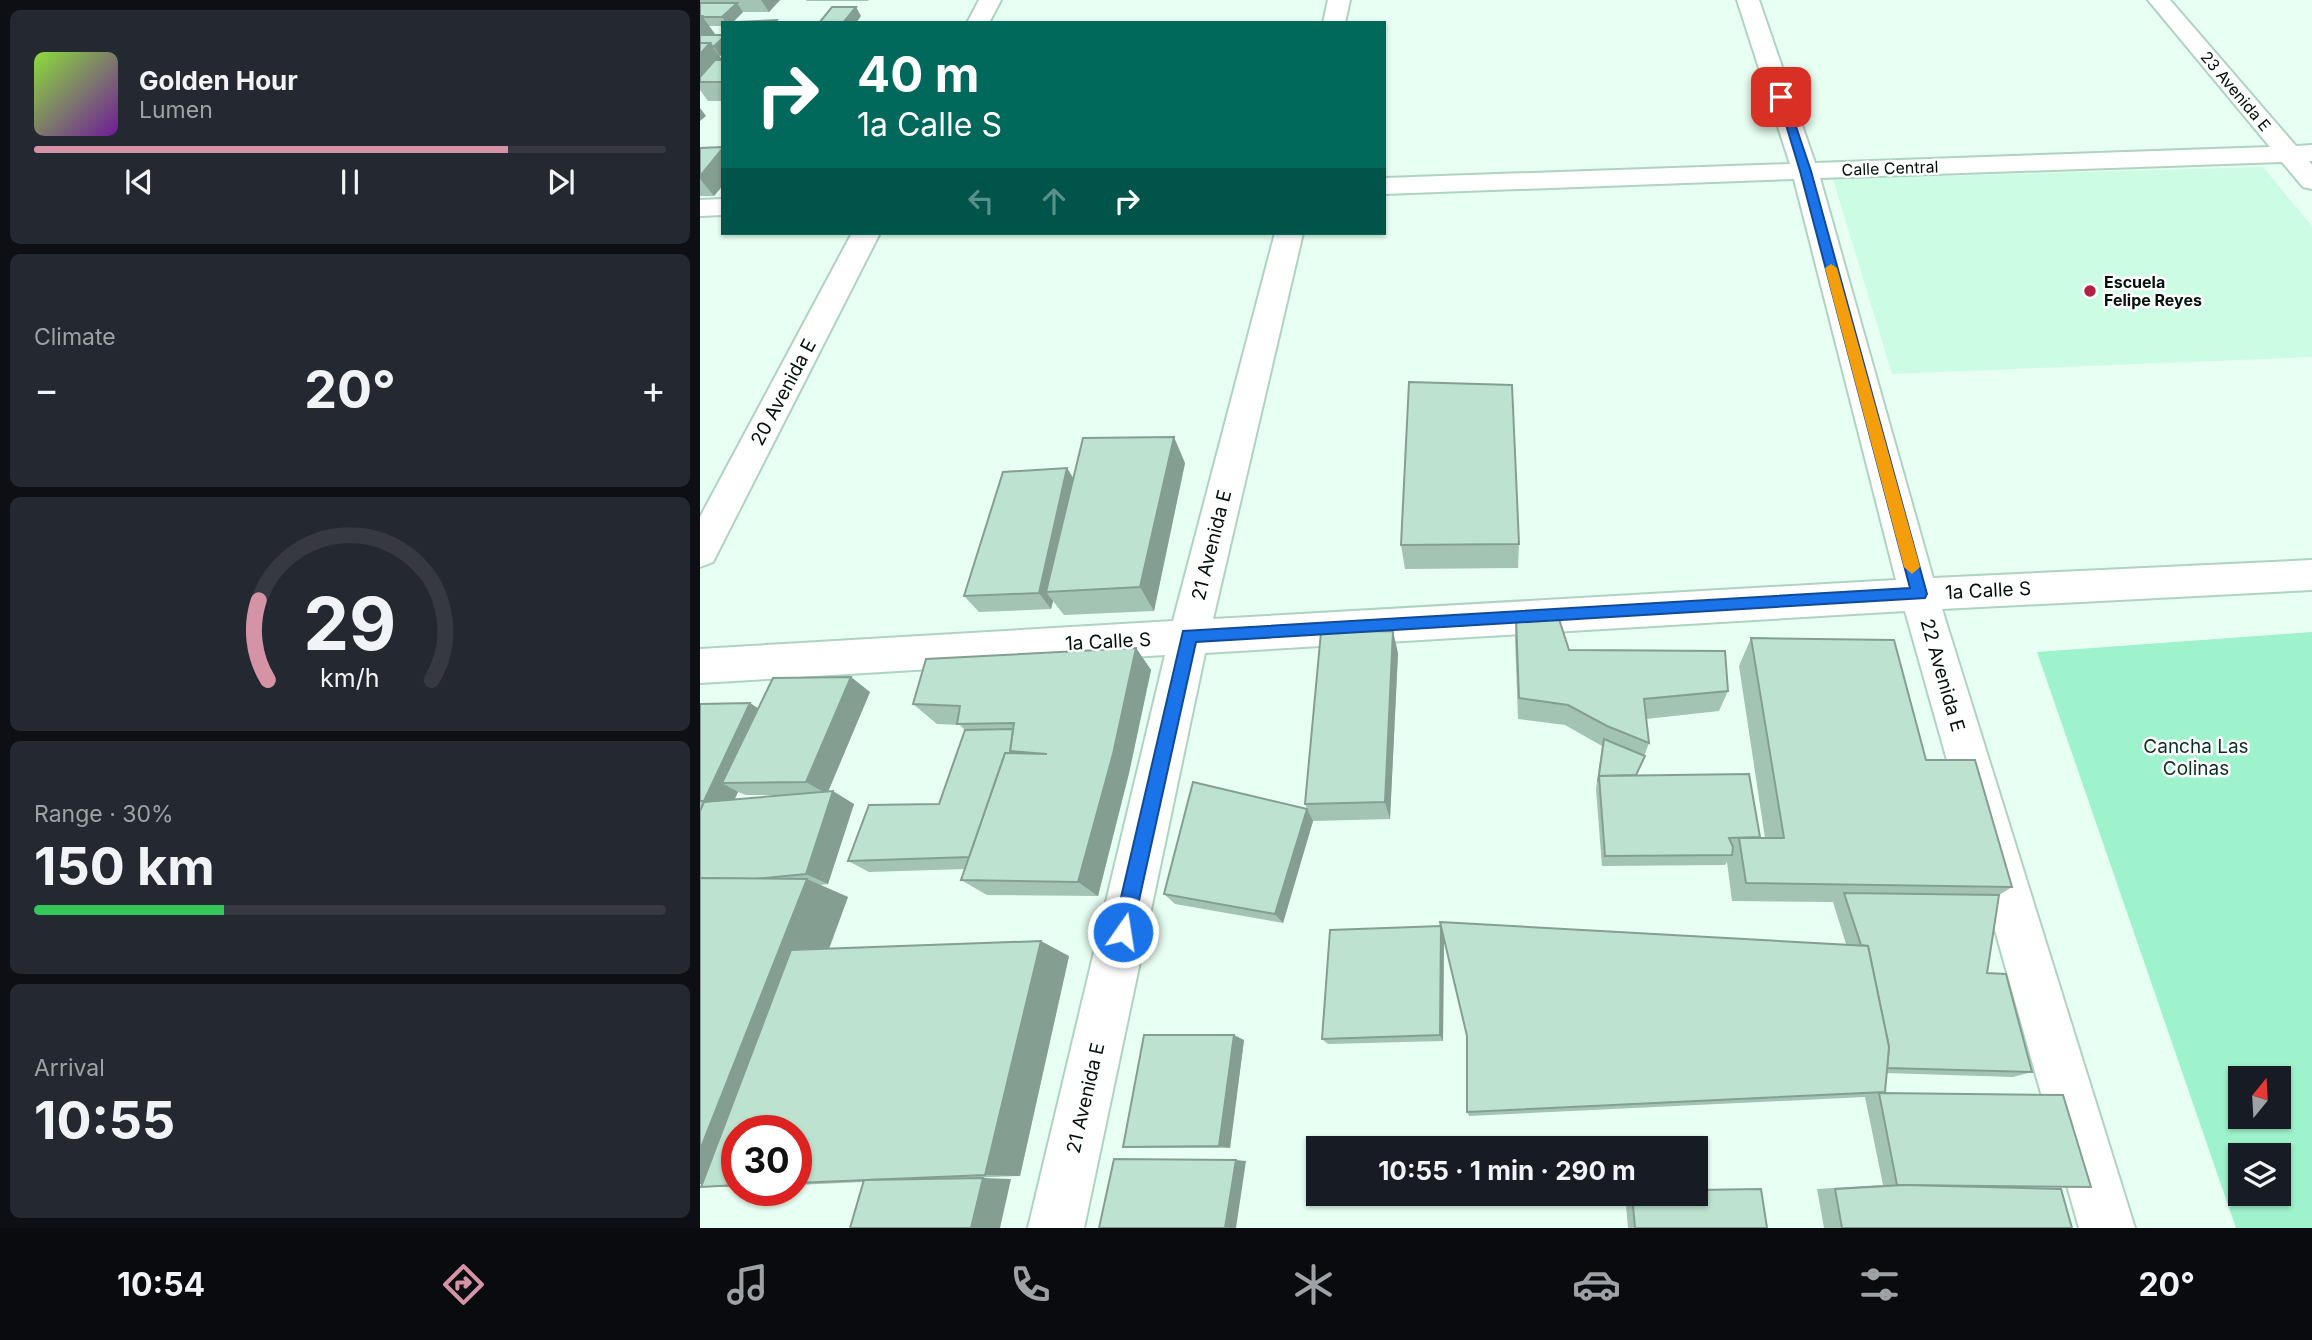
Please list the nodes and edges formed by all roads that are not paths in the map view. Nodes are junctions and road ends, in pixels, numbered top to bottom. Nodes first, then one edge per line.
1 (990, 0) edge
2 (1339, 0) edge
3 (1748, 0) edge
4 (2159, 0) edge
5 (979, 21) edge
6 (1334, 21) edge
7 (2301, 153) edge
8 (1805, 171) junction
9 (2312, 181) edge
10 (1386, 186) edge
11 (721, 207) edge
12 (700, 208) edge
13 (865, 235) edge
14 (1289, 235) edge
15 (700, 552) edge
16 (2312, 575) edge
17 (1919, 594) junction
18 (1189, 636) junction
19 (700, 666) edge
20 (1056, 1228) edge
21 (2107, 1228) edge

1 - 5 street
2 - 6 street
3 - 8 street, 22 Avenida E
4 - 7 street, 23 Avenida E
7 - 8 street, Calle Central
7 - 9 street, 23 Avenida E
8 - 10 street, Calle Central
8 - 17 street, 22 Avenida E
11 - 12 street
13 - 15 street, 20 Avenida E
14 - 18 street, 21 Avenida E
16 - 17 street, 1a Calle S
17 - 18 street, 1a Calle S
17 - 21 street, 22 Avenida E
18 - 19 street, 1a Calle S
18 - 20 street, 21 Avenida E

